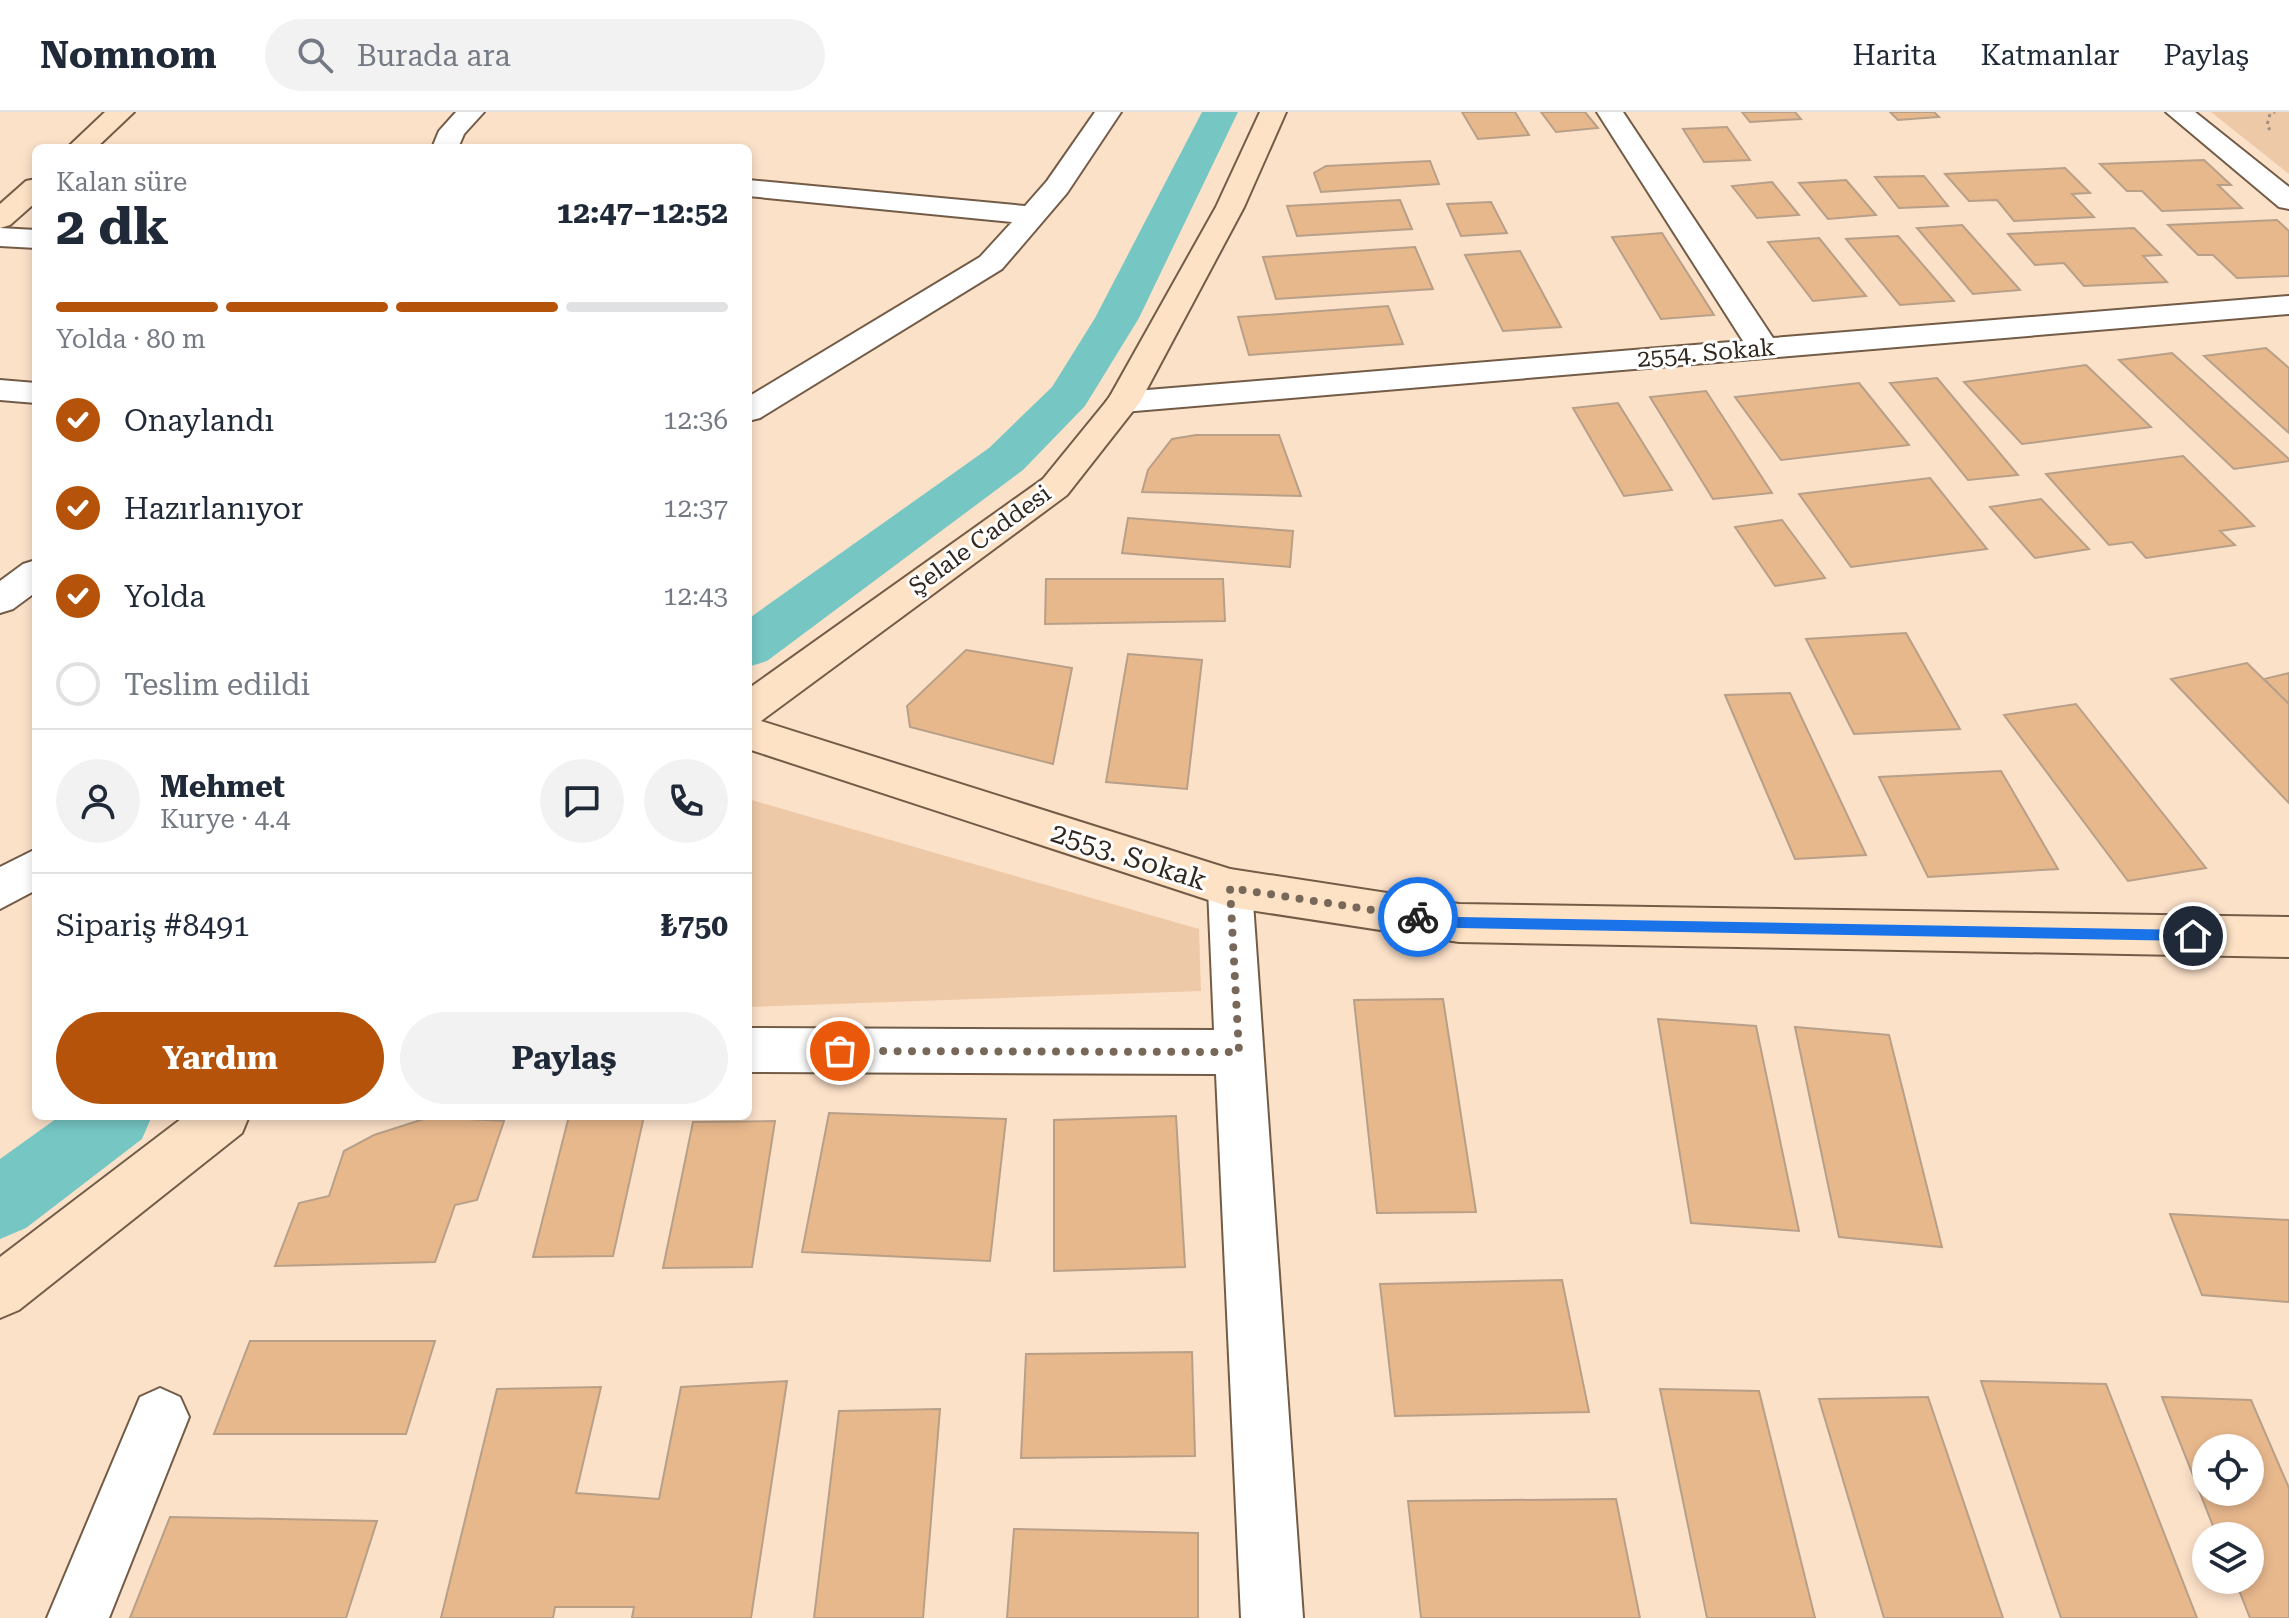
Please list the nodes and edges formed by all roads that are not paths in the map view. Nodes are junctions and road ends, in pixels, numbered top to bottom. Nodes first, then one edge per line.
1 (121, 112) edge
2 (471, 112) edge
3 (1108, 112) edge
4 (1273, 112) edge
5 (1610, 112) edge
6 (2179, 112) edge
7 (85, 144) edge
8 (447, 144) edge
9 (752, 188) edge
10 (32, 191) edge
11 (2289, 201) edge
12 (1033, 215) junction
13 (0, 219) edge
14 (0, 237) edge
15 (32, 239) edge
16 (2289, 305) edge
17 (1764, 348) junction
18 (0, 390) edge
19 (32, 393) edge
20 (1123, 402) junction
21 (752, 409) edge
22 (32, 576) edge
23 (0, 600) edge
24 (752, 707) edge
25 (752, 734) edge
26 (32, 870) edge
27 (1230, 888) junction
28 (0, 890) edge
29 (2289, 937) edge
30 (752, 1050) edge
31 (1239, 1052) junction
32 (219, 1120) edge
33 (0, 1291) edge
34 (160, 1417) dead end
35 (78, 1618) edge
36 (1272, 1618) edge

1 - 7 street
2 - 8 street
3 - 12 street
4 - 20 street, Şelale Caddesi
5 - 17 street
6 - 11 street
9 - 12 street
10 - 13 street
12 - 21 street
14 - 15 street
16 - 17 street, 2554. Sokak
17 - 20 street, 2554. Sokak
18 - 19 street
20 - 24 street, Şelale Caddesi
22 - 23 street
25 - 27 street, 2553. Sokak
26 - 28 street
27 - 29 street, 2553. Sokak
27 - 31 street
30 - 31 street
31 - 36 street
32 - 33 street
34 - 35 street

